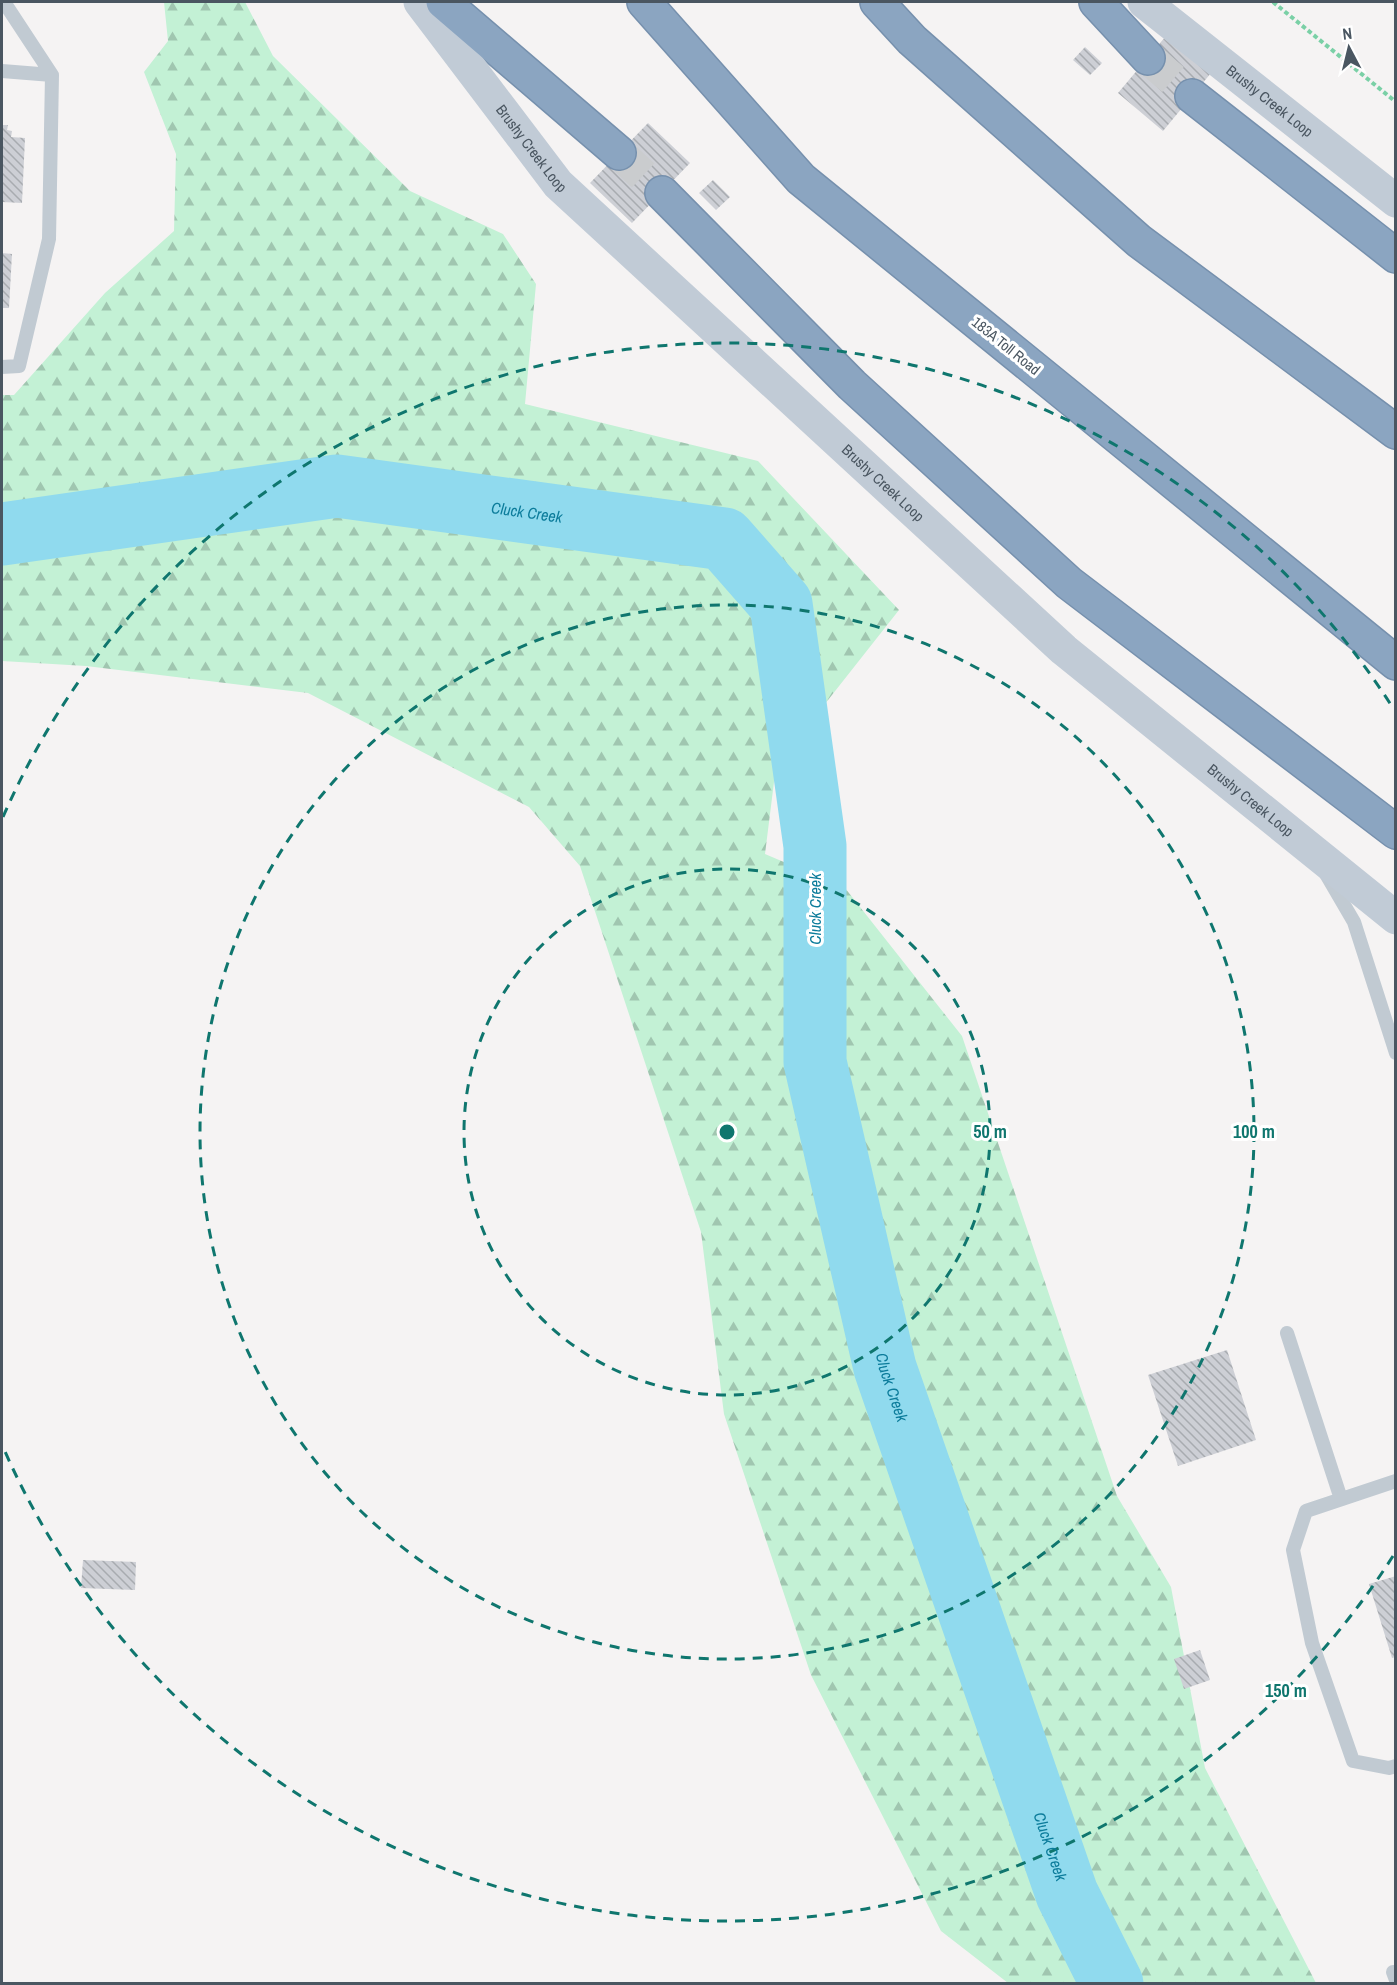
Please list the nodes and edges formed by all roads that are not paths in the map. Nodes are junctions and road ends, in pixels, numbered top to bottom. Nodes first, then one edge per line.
1 (4, 2) edge
2 (420, 2) edge
3 (443, 2) edge
4 (644, 2) edge
5 (877, 2) edge
6 (1096, 2) edge
7 (1144, 2) edge
8 (1148, 58) tunnel mouth
9 (2, 70) edge
10 (52, 75) junction
11 (1192, 96) tunnel mouth
12 (619, 153) tunnel mouth
13 (662, 193) tunnel mouth
14 (1395, 201) edge
15 (1395, 256) edge
16 (2, 367) edge
17 (1395, 432) edge
18 (1395, 663) edge
19 (1395, 832) edge
20 (1310, 847) junction
21 (1395, 918) edge
22 (1395, 1053) edge
23 (1287, 1333) dead end
24 (1395, 1481) edge
25 (1341, 1499) junction
26 (1395, 1766) edge
27 (1395, 1972) edge
28 (1395, 1980) edge

1 - 10 lane
2 - 20 main road, Brushy Creek Loop
3 - 12 highway
4 - 18 highway, 183A Toll Road
5 - 17 highway
6 - 8 highway
7 - 14 main road, Brushy Creek Loop
9 - 10 lane
10 - 16 lane
11 - 15 highway
13 - 19 highway
20 - 21 main road, Brushy Creek Loop
20 - 22 lane
23 - 25 lane
24 - 25 lane
25 - 26 lane
27 - 28 lane

